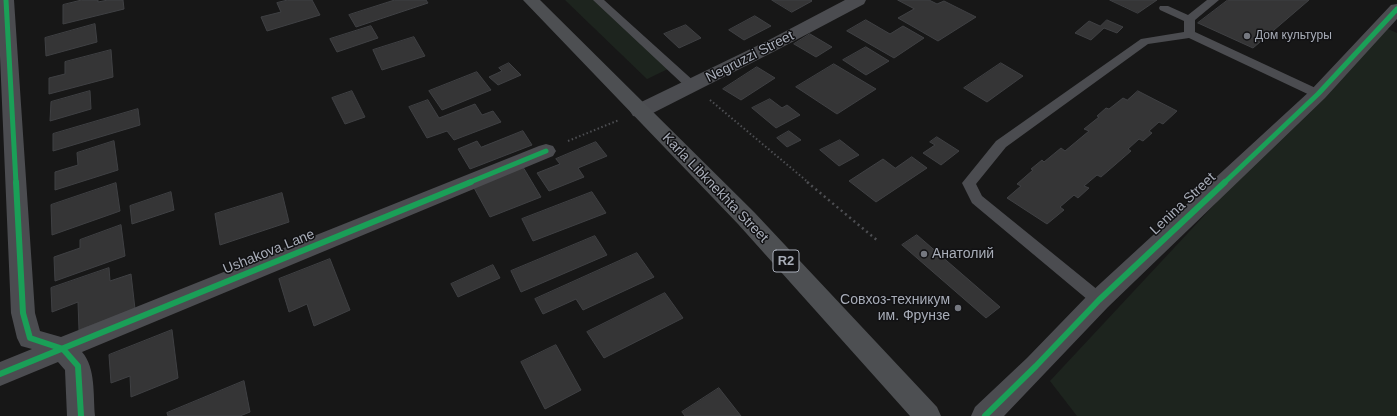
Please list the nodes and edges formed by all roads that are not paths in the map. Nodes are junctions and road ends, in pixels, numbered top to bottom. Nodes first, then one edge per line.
1 (6, 0) edge
2 (530, 0) edge
3 (598, 0) edge
4 (858, 0) edge
5 (1214, 0) edge
6 (1164, 8) dead end
7 (1394, 16) edge
8 (1189, 19) junction
9 (1190, 34) junction
10 (692, 86) junction
11 (1318, 94) junction
12 (640, 111) junction
13 (546, 151) road end
14 (1099, 300) junction
15 (63, 349) junction
16 (0, 374) edge
17 (81, 416) edge
18 (927, 416) edge
19 (986, 416) edge

1 - 15 street
2 - 12 main road, Karla Libknekhta Street / R2
3 - 10 lane
4 - 10 street, Negruzzi Street
5 - 8 lane
6 - 8 lane
7 - 11 street, Lenina Street
8 - 9 lane
9 - 11 lane
9 - 14 lane
10 - 12 street, Negruzzi Street
11 - 14 street, Lenina Street
12 - 18 main road, Karla Libknekhta Street / R2
13 - 15 street, Ushakova Lane
14 - 19 street, Lenina Street
15 - 16 street, Ushakova Lane
15 - 17 street

